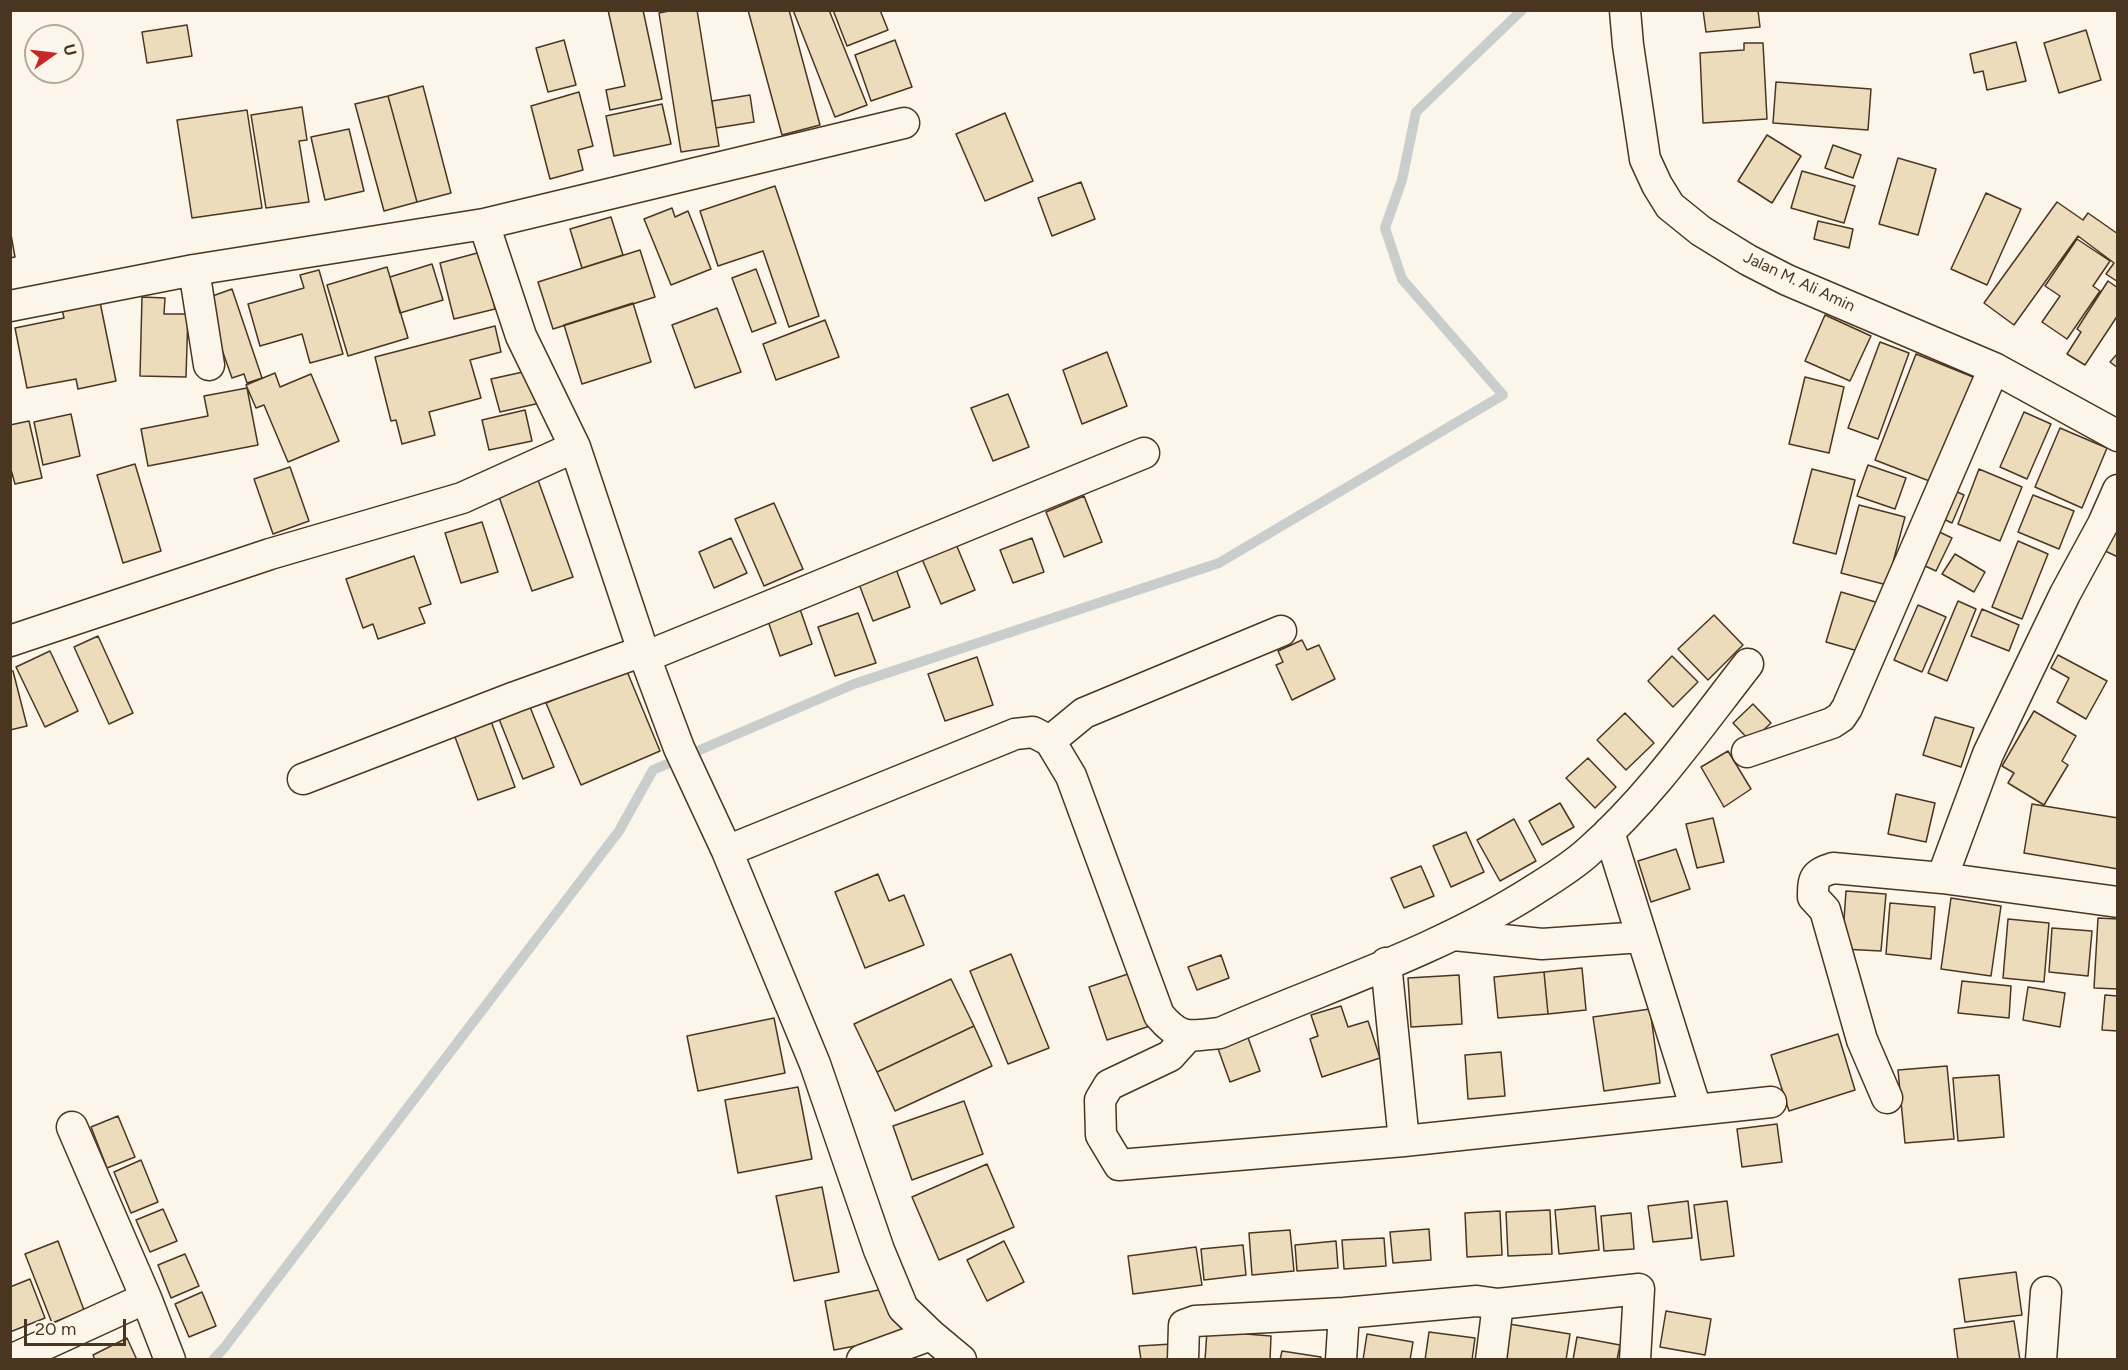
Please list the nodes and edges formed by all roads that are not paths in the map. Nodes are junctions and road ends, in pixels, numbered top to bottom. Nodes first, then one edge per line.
1 (1625, 10) edge
2 (904, 123) dead end
3 (484, 224) junction
4 (194, 270) junction
5 (10, 306) edge
6 (209, 365) dead end
7 (1994, 368) junction
8 (2118, 436) edge
9 (575, 447) junction
10 (1144, 453) dead end
11 (2118, 490) edge
12 (1281, 631) dead end
13 (10, 641) edge
14 (644, 654) junction
15 (1748, 664) dead end
16 (1050, 741) junction
17 (1747, 752) dead end
18 (303, 779) dead end
19 (1610, 832) junction
20 (727, 851) junction
21 (1942, 878) junction
22 (2118, 902) edge
23 (1454, 935) junction
24 (1642, 937) junction
25 (1386, 963) junction
26 (1188, 1036) junction
27 (1887, 1098) dead end
28 (1771, 1102) dead end
29 (1696, 1109) junction
30 (72, 1127) dead end
31 (1404, 1141) junction
32 (2046, 1292) dead end
33 (146, 1298) junction
34 (1498, 1304) junction
35 (1344, 1313) junction
36 (931, 1335) junction
37 (11, 1359) edge
38 (170, 1359) edge
39 (862, 1359) edge
40 (961, 1359) edge
41 (1183, 1359) edge
42 (1341, 1359) edge
43 (1491, 1359) edge
44 (1635, 1359) edge
45 (2042, 1359) edge

1 - 7 street, Jalan M. Ali Amin
2 - 3 street
3 - 4 street
3 - 9 street
4 - 5 street
4 - 6 street
7 - 8 street, Jalan M. Ali Amin
7 - 17 street
9 - 13 street
9 - 14 street
10 - 14 street
11 - 21 street
12 - 16 street
14 - 18 street
14 - 20 street
15 - 19 street
16 - 20 street
16 - 26 street
19 - 23 street
19 - 24 street
20 - 36 street
21 - 22 street
21 - 27 street
23 - 24 street
23 - 25 street
24 - 29 street
25 - 26 street
25 - 31 street
26 - 31 street
28 - 29 street
29 - 31 street
30 - 33 street
32 - 45 street
33 - 37 street
33 - 38 street
34 - 35 street
34 - 43 street
34 - 44 street
35 - 41 street
35 - 42 street
36 - 39 street
36 - 40 street

